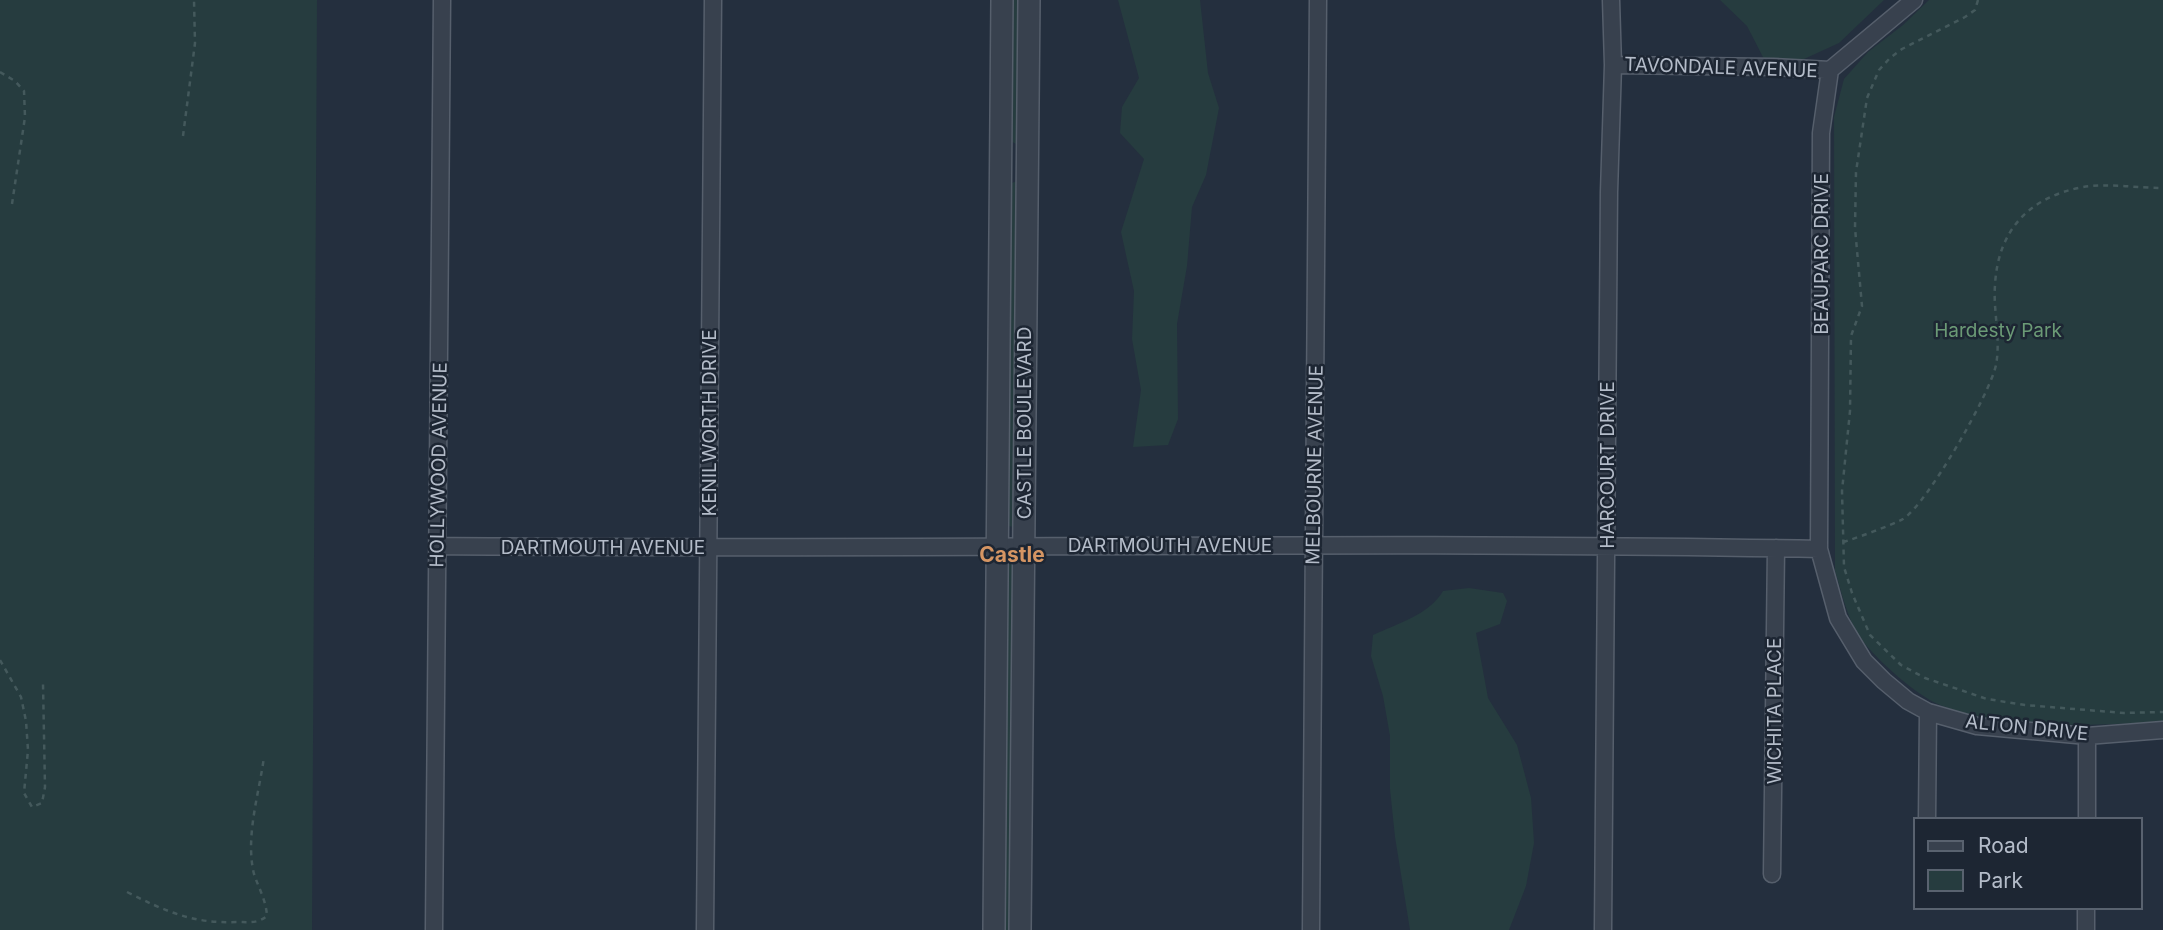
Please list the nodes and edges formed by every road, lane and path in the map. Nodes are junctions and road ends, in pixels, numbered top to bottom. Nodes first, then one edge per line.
1 (194, 0) edge
2 (442, 0) edge
3 (713, 0) edge
4 (1003, 0) edge
5 (1028, 0) edge
6 (1318, 0) edge
7 (1611, 0) edge
8 (1914, 0) edge
9 (1978, 0) edge
10 (1613, 65) junction
11 (1829, 70) junction
12 (0, 72) edge
13 (183, 136) dead end
14 (1027, 163) junction
15 (1001, 164) junction
16 (2163, 188) edge
17 (12, 204) dead end
18 (1843, 542) junction
19 (1023, 545) junction
20 (1312, 545) junction
21 (437, 546) junction
22 (997, 546) junction
23 (1606, 547) junction
24 (709, 548) junction
25 (1776, 548) junction
26 (1819, 549) junction
27 (0, 660) edge
28 (43, 684) dead end
29 (1928, 712) junction
30 (2163, 712) edge
31 (2163, 730) edge
32 (2087, 736) junction
33 (264, 757) dead end
34 (1927, 818) edge
35 (2087, 818) edge
36 (1772, 874) dead end
37 (127, 892) dead end
38 (2086, 909) edge
39 (434, 930) edge
40 (705, 930) edge
41 (994, 930) edge
42 (1020, 930) edge
43 (1311, 930) edge
44 (1603, 930) edge
45 (2086, 930) edge

1 - 13 path
2 - 21 street, HOLLYWOOD AVENUE
3 - 24 street, KENILWORTH DRIVE
4 - 15 street, CASTLE BOULEVARD
5 - 14 street, CASTLE BOULEVARD
6 - 20 street, MELBOURNE AVENUE
7 - 10 street, HARCOURT DRIVE
8 - 11 street
9 - 18 path
10 - 11 street, TAVONDALE AVENUE
10 - 23 street, HARCOURT DRIVE
11 - 26 street, BEAUPARC DRIVE
12 - 17 path
14 - 15 street
14 - 19 street, CASTLE BOULEVARD
15 - 22 street, CASTLE BOULEVARD
16 - 18 path
18 - 30 path
19 - 20 street, DARTMOUTH AVENUE
19 - 22 street, DARTMOUTH AVENUE
19 - 42 street, CASTLE BOULEVARD
20 - 23 street, DARTMOUTH AVENUE
20 - 43 street, MELBOURNE AVENUE
21 - 24 street, DARTMOUTH AVENUE
21 - 39 street, HOLLYWOOD AVENUE
22 - 24 street, DARTMOUTH AVENUE
22 - 41 street, CASTLE BOULEVARD
23 - 25 street, DARTMOUTH AVENUE
23 - 44 street, HARCOURT DRIVE
24 - 40 street, KENILWORTH DRIVE
25 - 26 street, DARTMOUTH AVENUE
25 - 36 street, WICHITA PLACE
26 - 29 street, ALTON DRIVE
27 - 28 path
29 - 32 street, ALTON DRIVE
29 - 34 street
31 - 32 street, ALTON DRIVE
32 - 35 street
33 - 37 path
38 - 45 street

